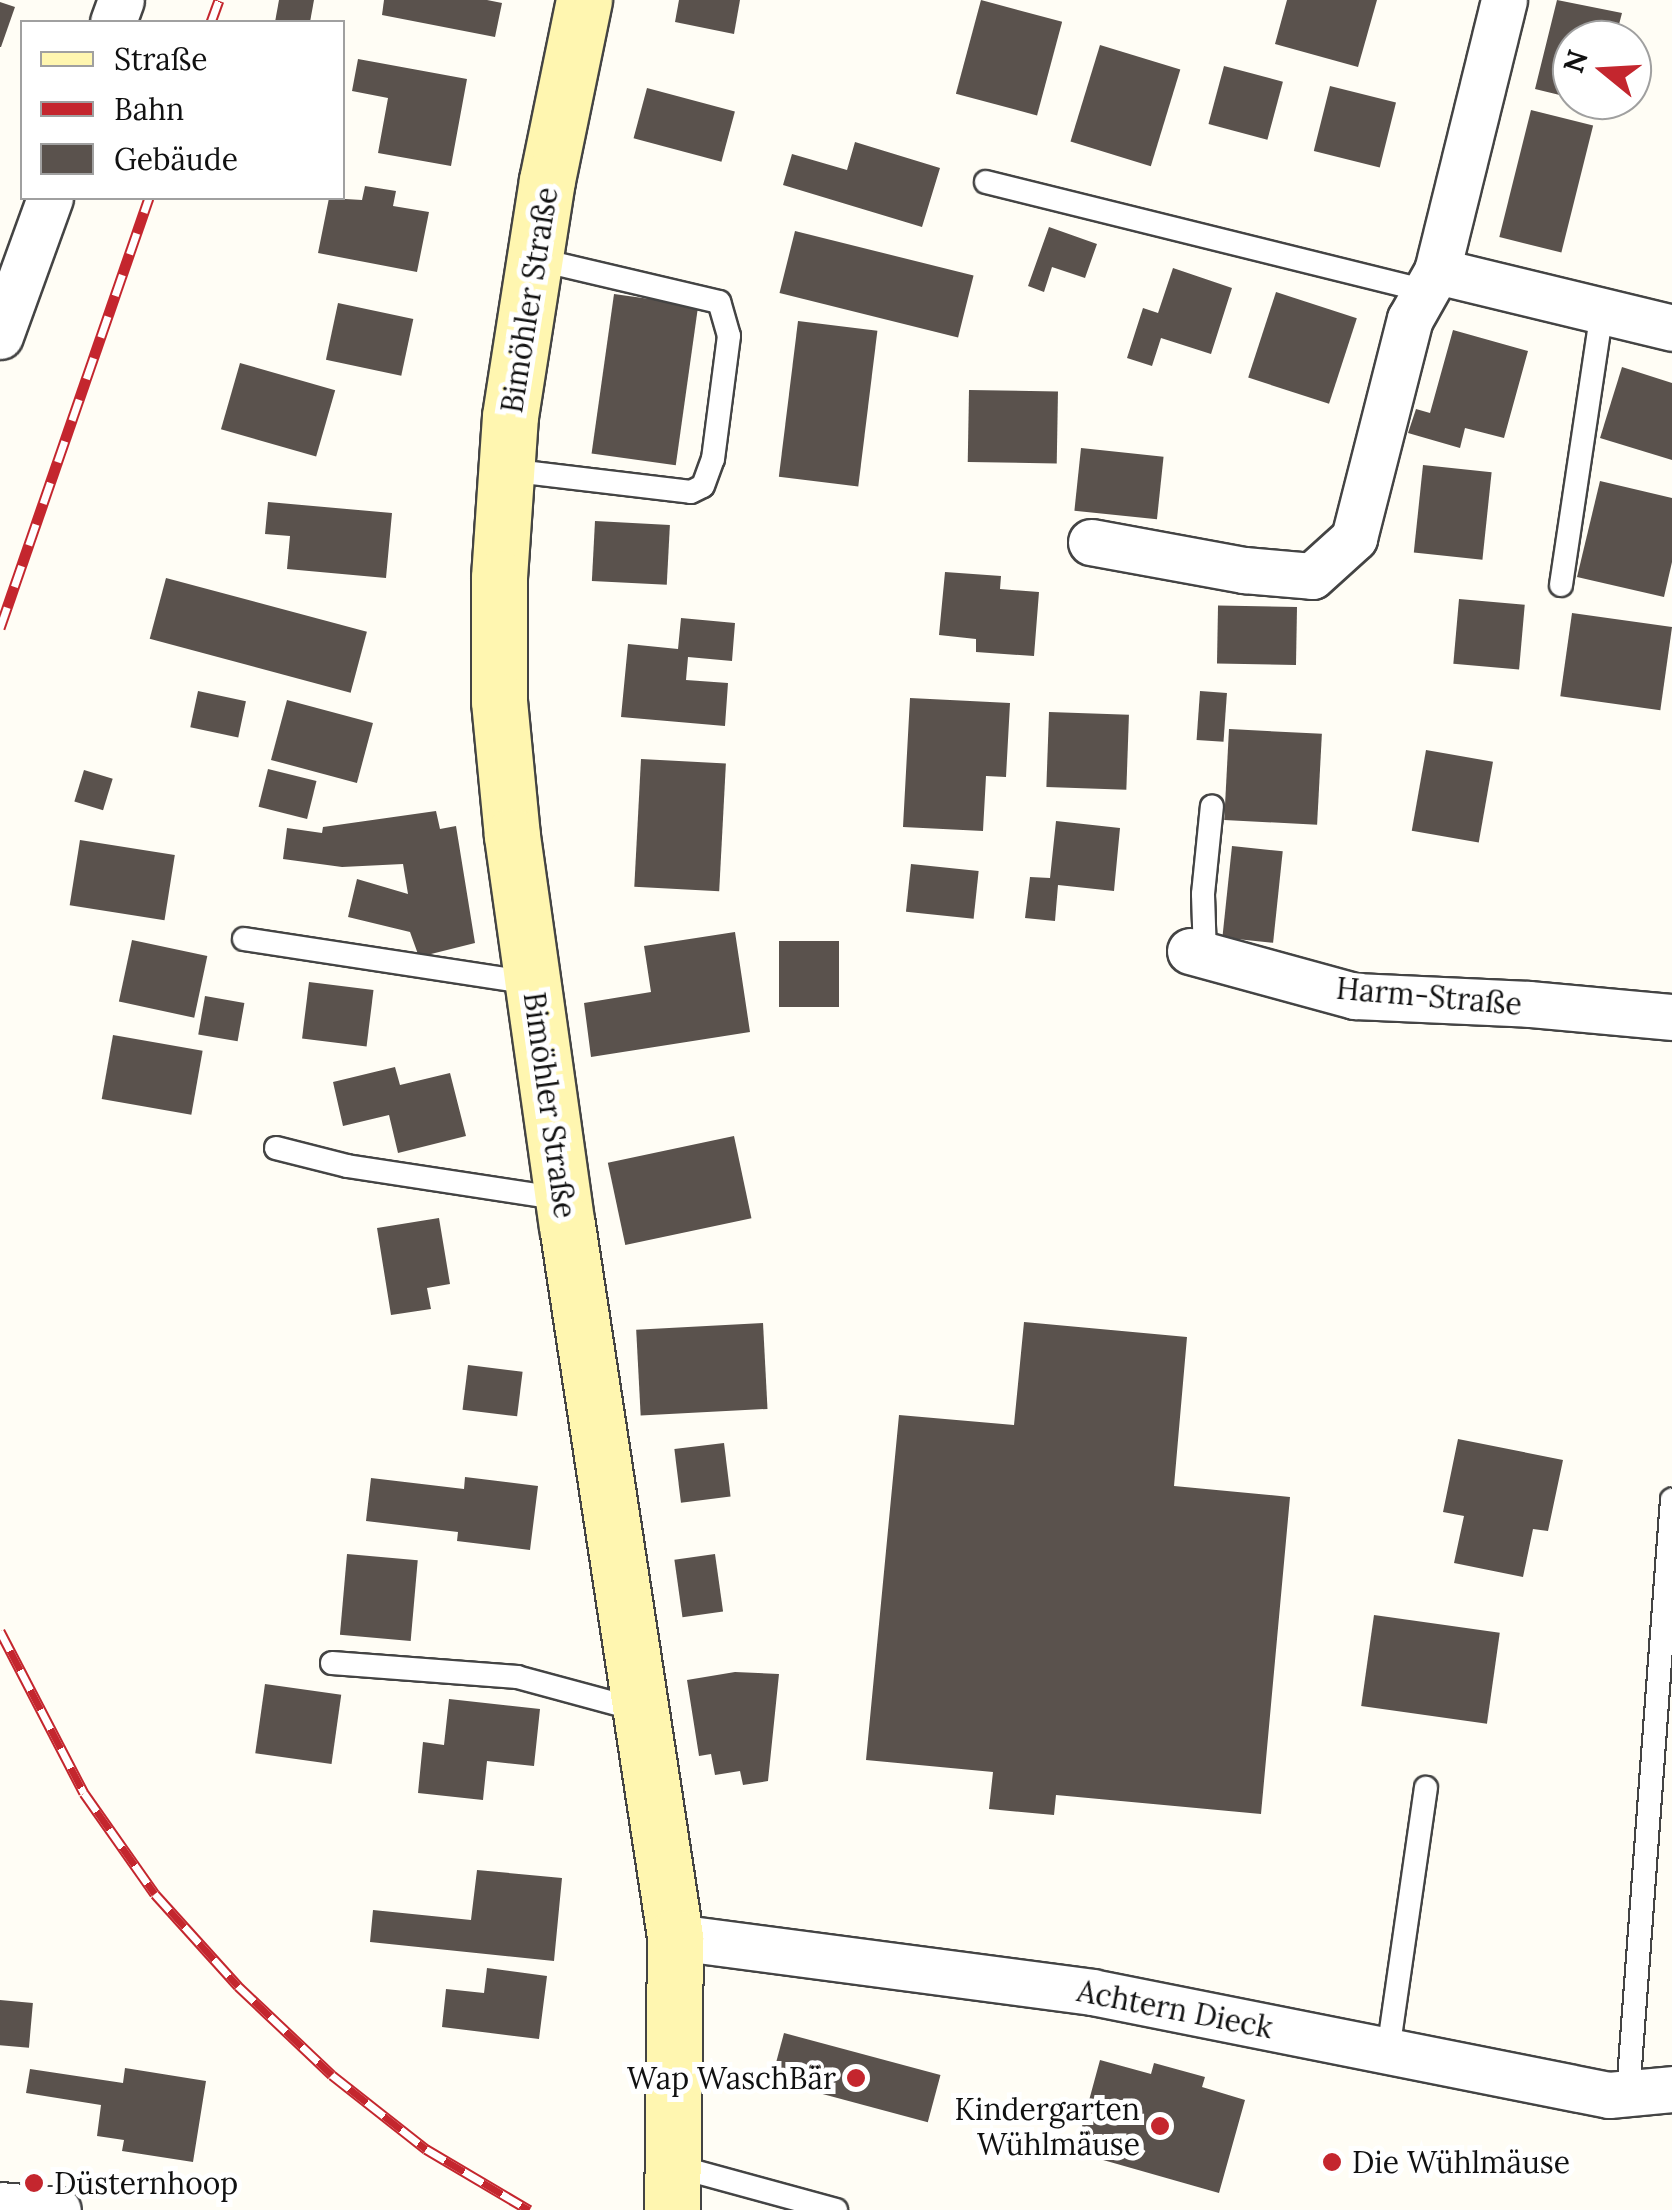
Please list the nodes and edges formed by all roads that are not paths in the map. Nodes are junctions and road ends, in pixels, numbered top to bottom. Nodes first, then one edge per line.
1 (584, 0) edge
2 (1504, 0) edge
3 (986, 182) dead end
4 (49, 200) edge
5 (535, 259) junction
6 (1432, 281) junction
7 (1602, 311) junction
8 (1672, 328) edge
9 (0, 336) edge
10 (506, 470) junction
11 (1091, 542) dead end
12 (1561, 585) dead end
13 (1212, 806) dead end
14 (244, 938) dead end
15 (1198, 953) joint
16 (533, 983) junction
17 (1672, 1017) edge
18 (276, 1148) dead end
19 (563, 1199) junction
20 (1672, 1500) edge
21 (332, 1662) dead end
22 (642, 1711) junction
23 (1426, 1788) dead end
24 (675, 1937) junction
25 (1388, 2051) junction
26 (1672, 2089) edge
27 (1628, 2093) junction
28 (673, 2188) edge
29 (0, 2205) edge
30 (58, 2210) edge
31 (836, 2210) edge

1 - 5 street, Bimöhler Straße
2 - 6 street
3 - 6 lane
4 - 9 street
5 - 10 street, Bimöhler Straße
5 - 10 lane
6 - 7 street
6 - 11 street
7 - 8 street
7 - 12 lane
10 - 16 street, Bimöhler Straße
13 - 15 lane
14 - 16 lane
15 - 17 street, Harm-Straße
16 - 19 street, Bimöhler Straße
18 - 19 lane
19 - 22 street, Bimöhler Straße
20 - 27 lane
21 - 22 lane
22 - 24 street, Bimöhler Straße
23 - 25 lane
24 - 25 street, Achtern Dieck
24 - 28 street, Bimöhler Straße
25 - 27 street, Achtern Dieck
26 - 27 street, Achtern Dieck
28 - 31 lane
29 - 30 street

